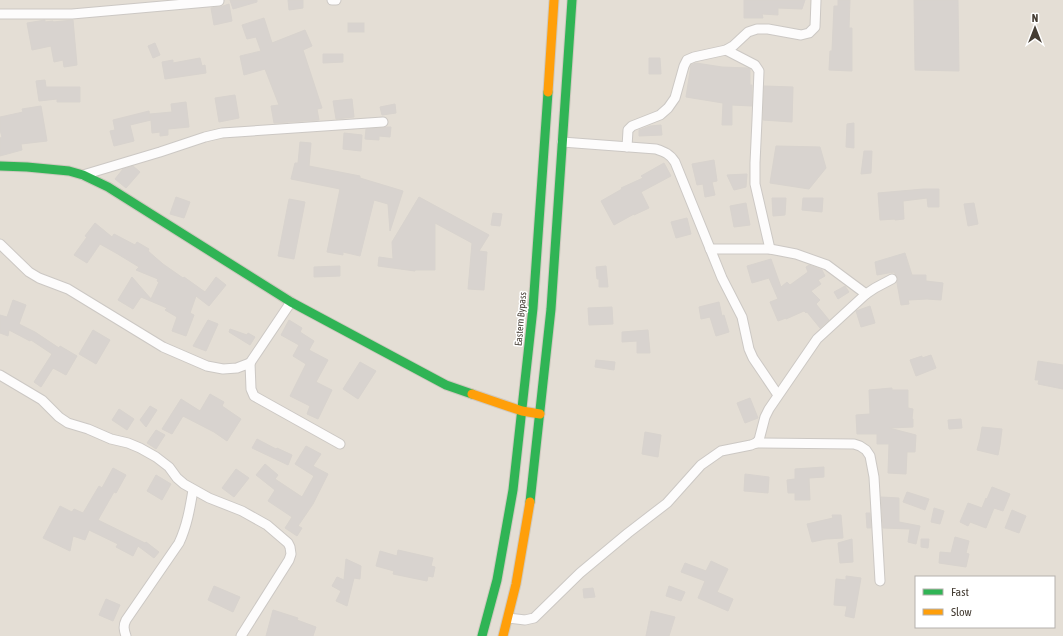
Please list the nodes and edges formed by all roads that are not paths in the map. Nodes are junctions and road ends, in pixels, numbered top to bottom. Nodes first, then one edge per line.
1 (219, 0) edge
2 (332, 0) edge
3 (336, 0) edge
4 (554, 0) edge
5 (572, 0) edge
6 (816, 0) edge
7 (0, 14) edge
8 (726, 50) junction
9 (383, 122) dead end
10 (562, 142) junction
11 (627, 147) junction
12 (0, 166) edge
13 (83, 175) junction
14 (0, 244) edge
15 (710, 249) junction
16 (770, 249) junction
17 (892, 279) dead end
18 (866, 294) junction
19 (291, 302) junction
20 (250, 363) junction
21 (0, 375) edge
22 (778, 395) junction
23 (522, 411) junction
24 (540, 414) junction
25 (756, 443) junction
26 (340, 444) dead end
27 (193, 490) junction
28 (880, 581) dead end
29 (508, 618) junction
30 (126, 636) edge
31 (241, 636) edge
32 (482, 636) edge
33 (503, 636) edge

1 - 7 street
2 - 3 street
4 - 23 main road, Eastern Bypass
5 - 10 main road
6 - 8 street
8 - 11 street
8 - 16 street
9 - 13 street
10 - 11 street
10 - 24 main road
11 - 15 street
12 - 13 main road
13 - 19 main road
14 - 20 street
15 - 16 street
15 - 22 street
16 - 18 street
17 - 18 street
18 - 22 street
19 - 20 street
19 - 23 main road
20 - 26 street
21 - 27 street
22 - 25 street
23 - 24 main road
23 - 32 main road, Eastern Bypass
24 - 29 main road
25 - 28 street
25 - 29 street
27 - 30 street
27 - 31 street
29 - 33 main road

